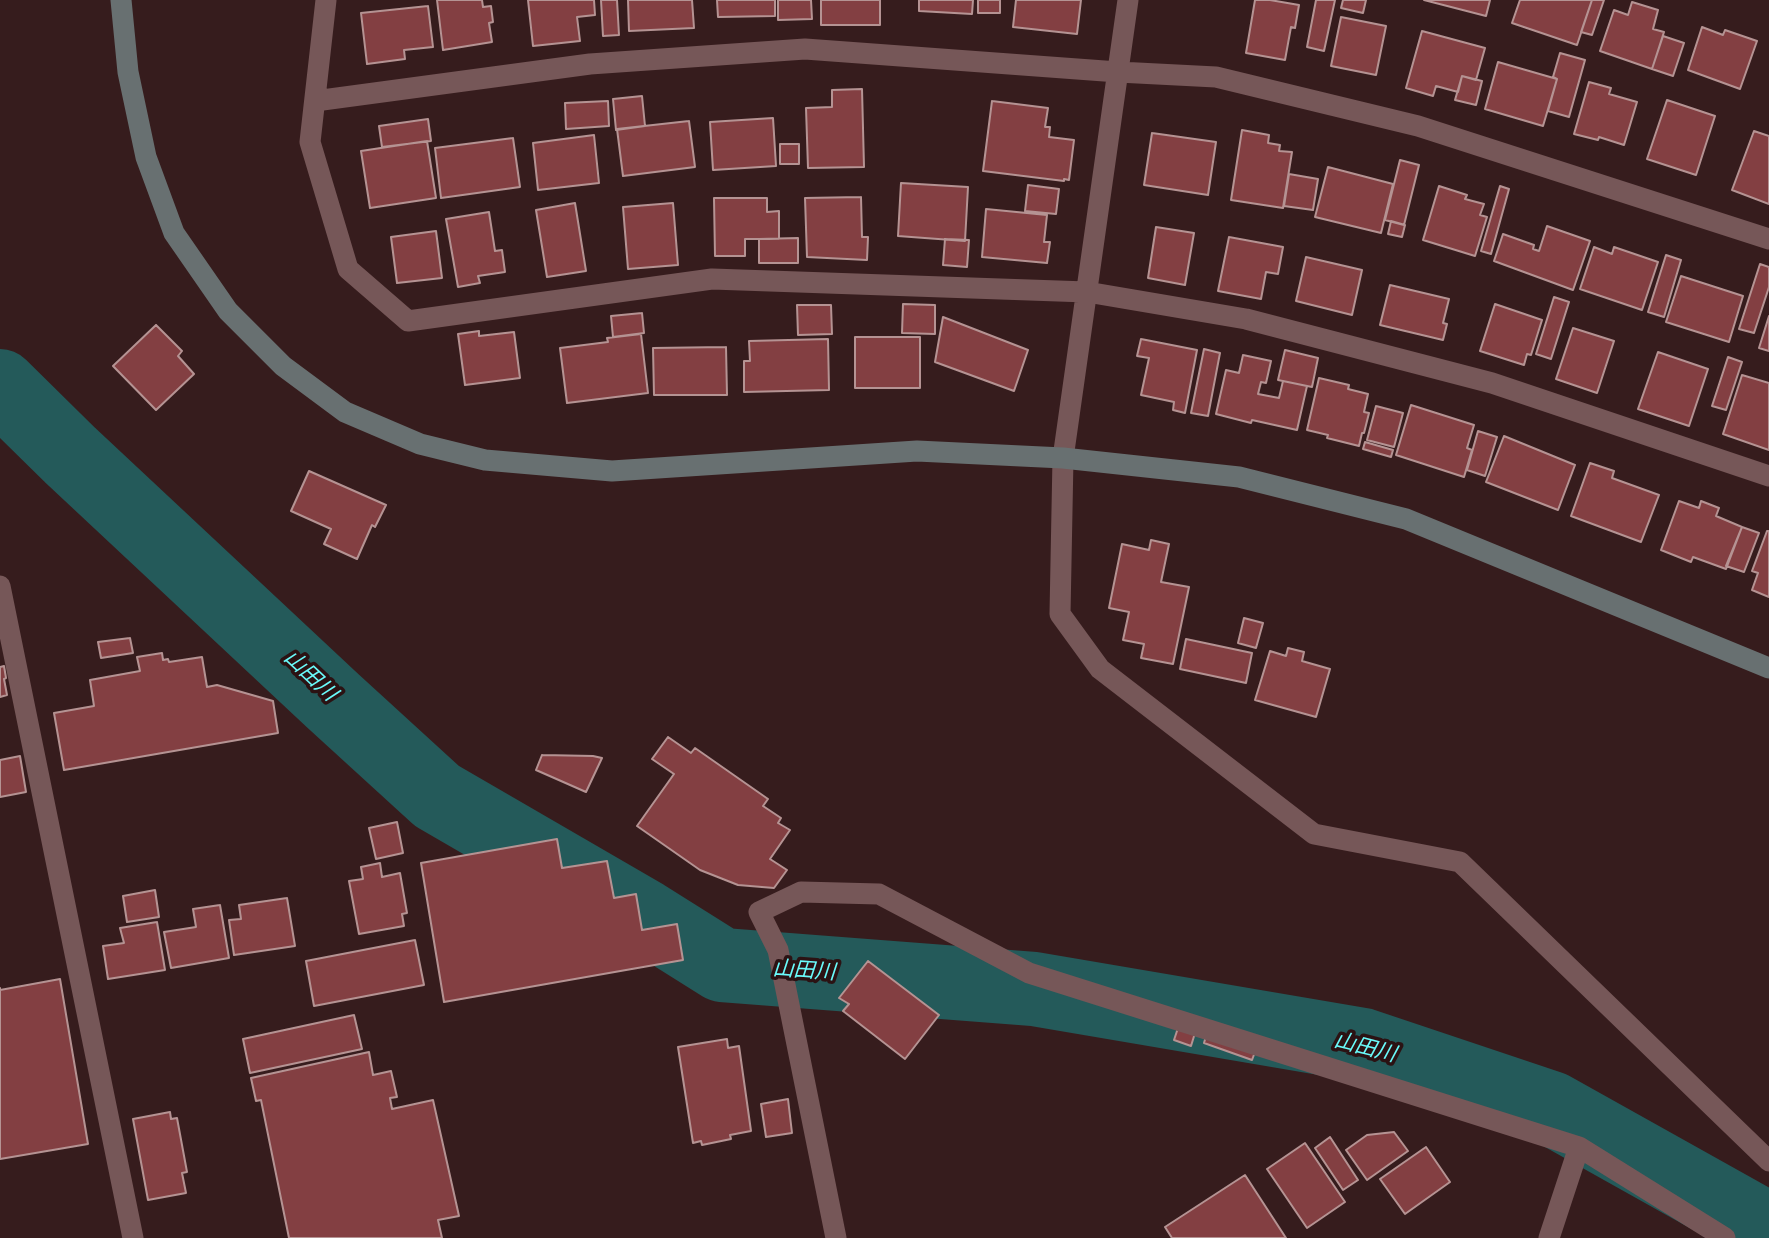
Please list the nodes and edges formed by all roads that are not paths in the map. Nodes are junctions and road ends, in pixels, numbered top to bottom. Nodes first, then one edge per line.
1 (121, 0) edge
2 (326, 0) edge
3 (1128, 0) edge
4 (1118, 72) junction
5 (315, 101) junction
6 (1769, 239) edge
7 (1087, 292) junction
8 (1063, 458) junction
9 (1769, 476) edge
10 (0, 586) edge
11 (1769, 668) edge
12 (1579, 1147) junction
13 (1769, 1161) edge
14 (133, 1238) edge
15 (836, 1238) edge
16 (1549, 1238) edge
17 (1725, 1238) edge

1 - 8 street
2 - 5 street
3 - 4 street
4 - 5 street
4 - 6 street
4 - 7 street
5 - 7 street
7 - 8 street
7 - 9 street
8 - 11 street
8 - 13 street
10 - 14 street
12 - 15 street
12 - 16 street
12 - 17 street

